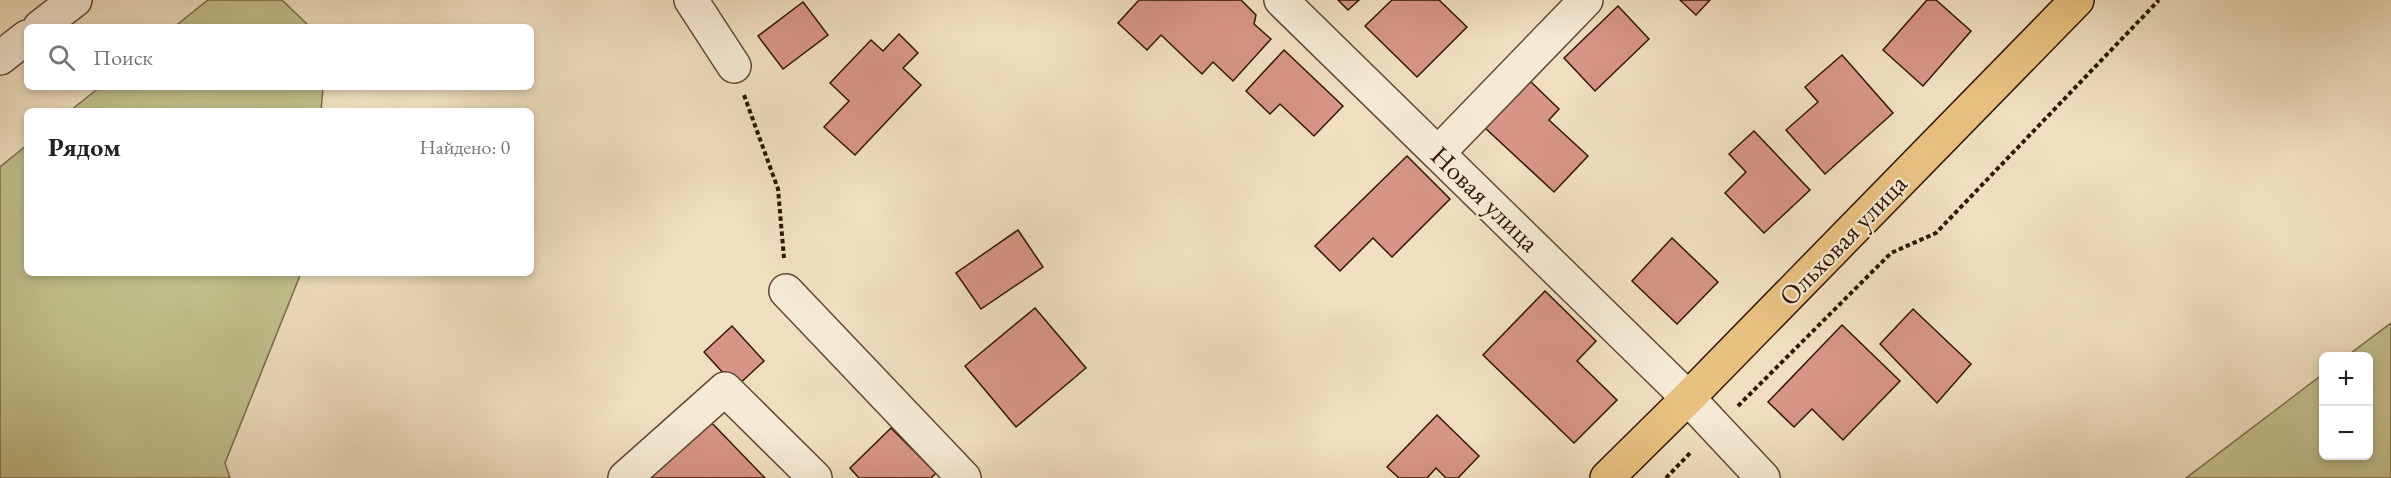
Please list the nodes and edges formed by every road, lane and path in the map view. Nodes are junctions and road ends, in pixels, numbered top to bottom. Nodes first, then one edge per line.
1 (75, 0) edge
2 (691, 0) edge
3 (1281, 0) edge
4 (1586, 0) edge
5 (2077, 0) edge
6 (2159, 0) edge
7 (44, 24) edge
8 (24, 39) edge
9 (0, 58) edge
10 (734, 66) joint
11 (1438, 153) junction
12 (786, 291) joint
13 (1688, 398) junction
14 (1715, 428) junction
15 (625, 478) edge
16 (815, 478) edge
17 (964, 478) edge
18 (1607, 478) edge
19 (1666, 478) edge
20 (1763, 478) edge

1 - 7 street
2 - 10 street
3 - 11 street, Новая улица
4 - 11 street
5 - 13 main road, Ольховая улица
6 - 14 path
8 - 9 street
10 - 12 path
11 - 13 street, Новая улица
12 - 17 street
13 - 14 street, Новая улица
13 - 18 main road, Ольховая улица
14 - 19 path
14 - 20 street, Новая улица
15 - 16 street

